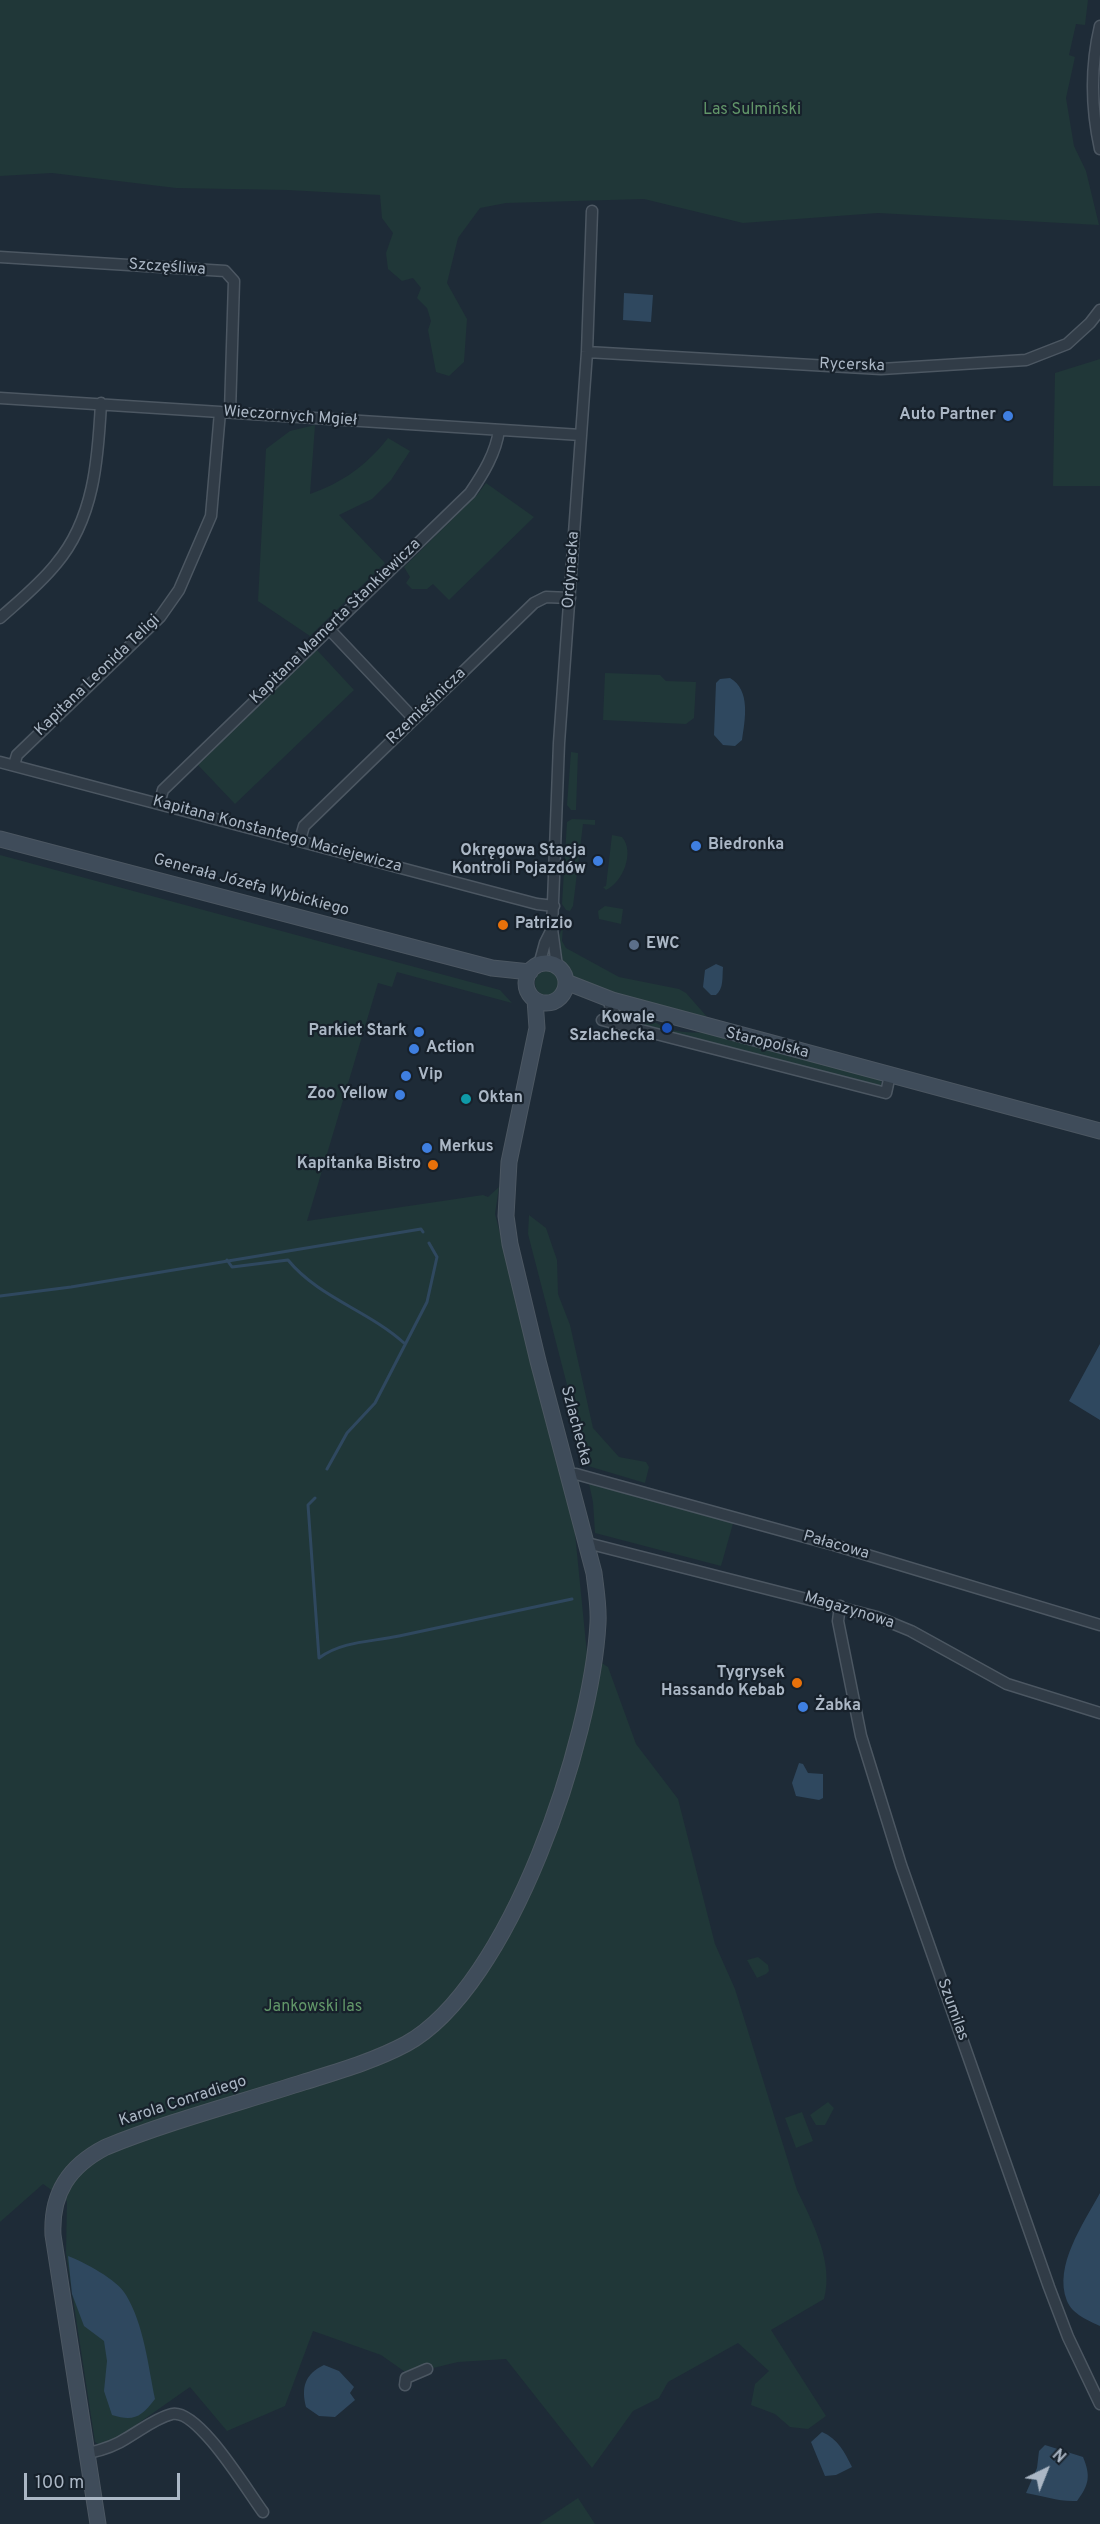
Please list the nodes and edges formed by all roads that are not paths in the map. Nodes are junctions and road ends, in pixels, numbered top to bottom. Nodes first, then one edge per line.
1 (1100, 26) edge
2 (1100, 149) edge
3 (592, 211) dead end
4 (0, 257) edge
5 (1100, 310) edge
6 (587, 352) junction
7 (0, 398) edge
8 (101, 403) junction
9 (225, 412) junction
10 (499, 430) junction
11 (580, 435) junction
12 (570, 598) junction
13 (0, 618) edge
14 (329, 629) junction
15 (414, 719) junction
16 (0, 762) edge
17 (14, 765) junction
18 (159, 804) junction
19 (0, 839) edge
20 (300, 840) junction
21 (554, 906) junction
22 (552, 929) junction
23 (557, 966) junction
24 (492, 968) junction
25 (535, 968) junction
26 (548, 993) junction
27 (612, 1000) junction
28 (602, 1020) dead end
29 (622, 1025) junction
30 (890, 1075) junction
31 (1100, 1131) edge
32 (569, 1475) junction
33 (587, 1543) junction
34 (840, 1606) junction
35 (1100, 1625) edge
36 (1100, 1713) edge
37 (548, 1831) joint
38 (427, 2369) dead end
39 (405, 2385) dead end
40 (1100, 2404) edge
41 (88, 2453) junction
42 (263, 2512) dead end
43 (98, 2524) edge

1 - 2 street
3 - 6 street, Ordynacka
4 - 9 street, Szczęśliwa
5 - 6 street, Rycerska
6 - 11 street, Ordynacka
7 - 8 street, Wieczornych Mgieł
8 - 9 street, Wieczornych Mgieł
8 - 13 street
9 - 10 street, Wieczornych Mgieł
9 - 17 street, Kapitana Leonida Teligi
10 - 11 street, Wieczornych Mgieł
10 - 14 street, Kapitana Mamerta Stankiewicza
11 - 12 street, Ordynacka
12 - 15 street, Rzemieślnicza
12 - 21 street, Ordynacka
14 - 15 street
14 - 18 street, Kapitana Mamerta Stankiewicza
15 - 20 street, Rzemieślnicza
16 - 17 street, Kapitana Konstantego Maciejewicza
17 - 18 street, Kapitana Konstantego Maciejewicza
18 - 20 street, Kapitana Konstantego Maciejewicza
19 - 24 street, Generała Józefa Wybickiego
20 - 21 street, Kapitana Konstantego Maciejewicza
21 - 22 street, Ordynacka
22 - 23 street, Ordynacka
22 - 25 street, Ordynacka
23 - 25 street, Generała Józefa Wybickiego
23 - 26 street
24 - 25 street, Generała Józefa Wybickiego
24 - 26 street, Generała Józefa Wybickiego
25 - 26 street
26 - 27 street, Staropolska
26 - 32 street, Szlachecka
27 - 29 street
27 - 30 street, Staropolska
28 - 29 street, Staropolska
29 - 30 street, Staropolska
30 - 31 street, Staropolska
32 - 33 street, Szlachecka
32 - 35 street, Pałacowa
33 - 34 street, Magazynowa
33 - 37 street, Szlachecka
34 - 36 street, Magazynowa
34 - 40 street, Szumilas
37 - 41 street, Karola Conradiego
38 - 39 street
41 - 42 street
41 - 43 street, Karola Conradiego

